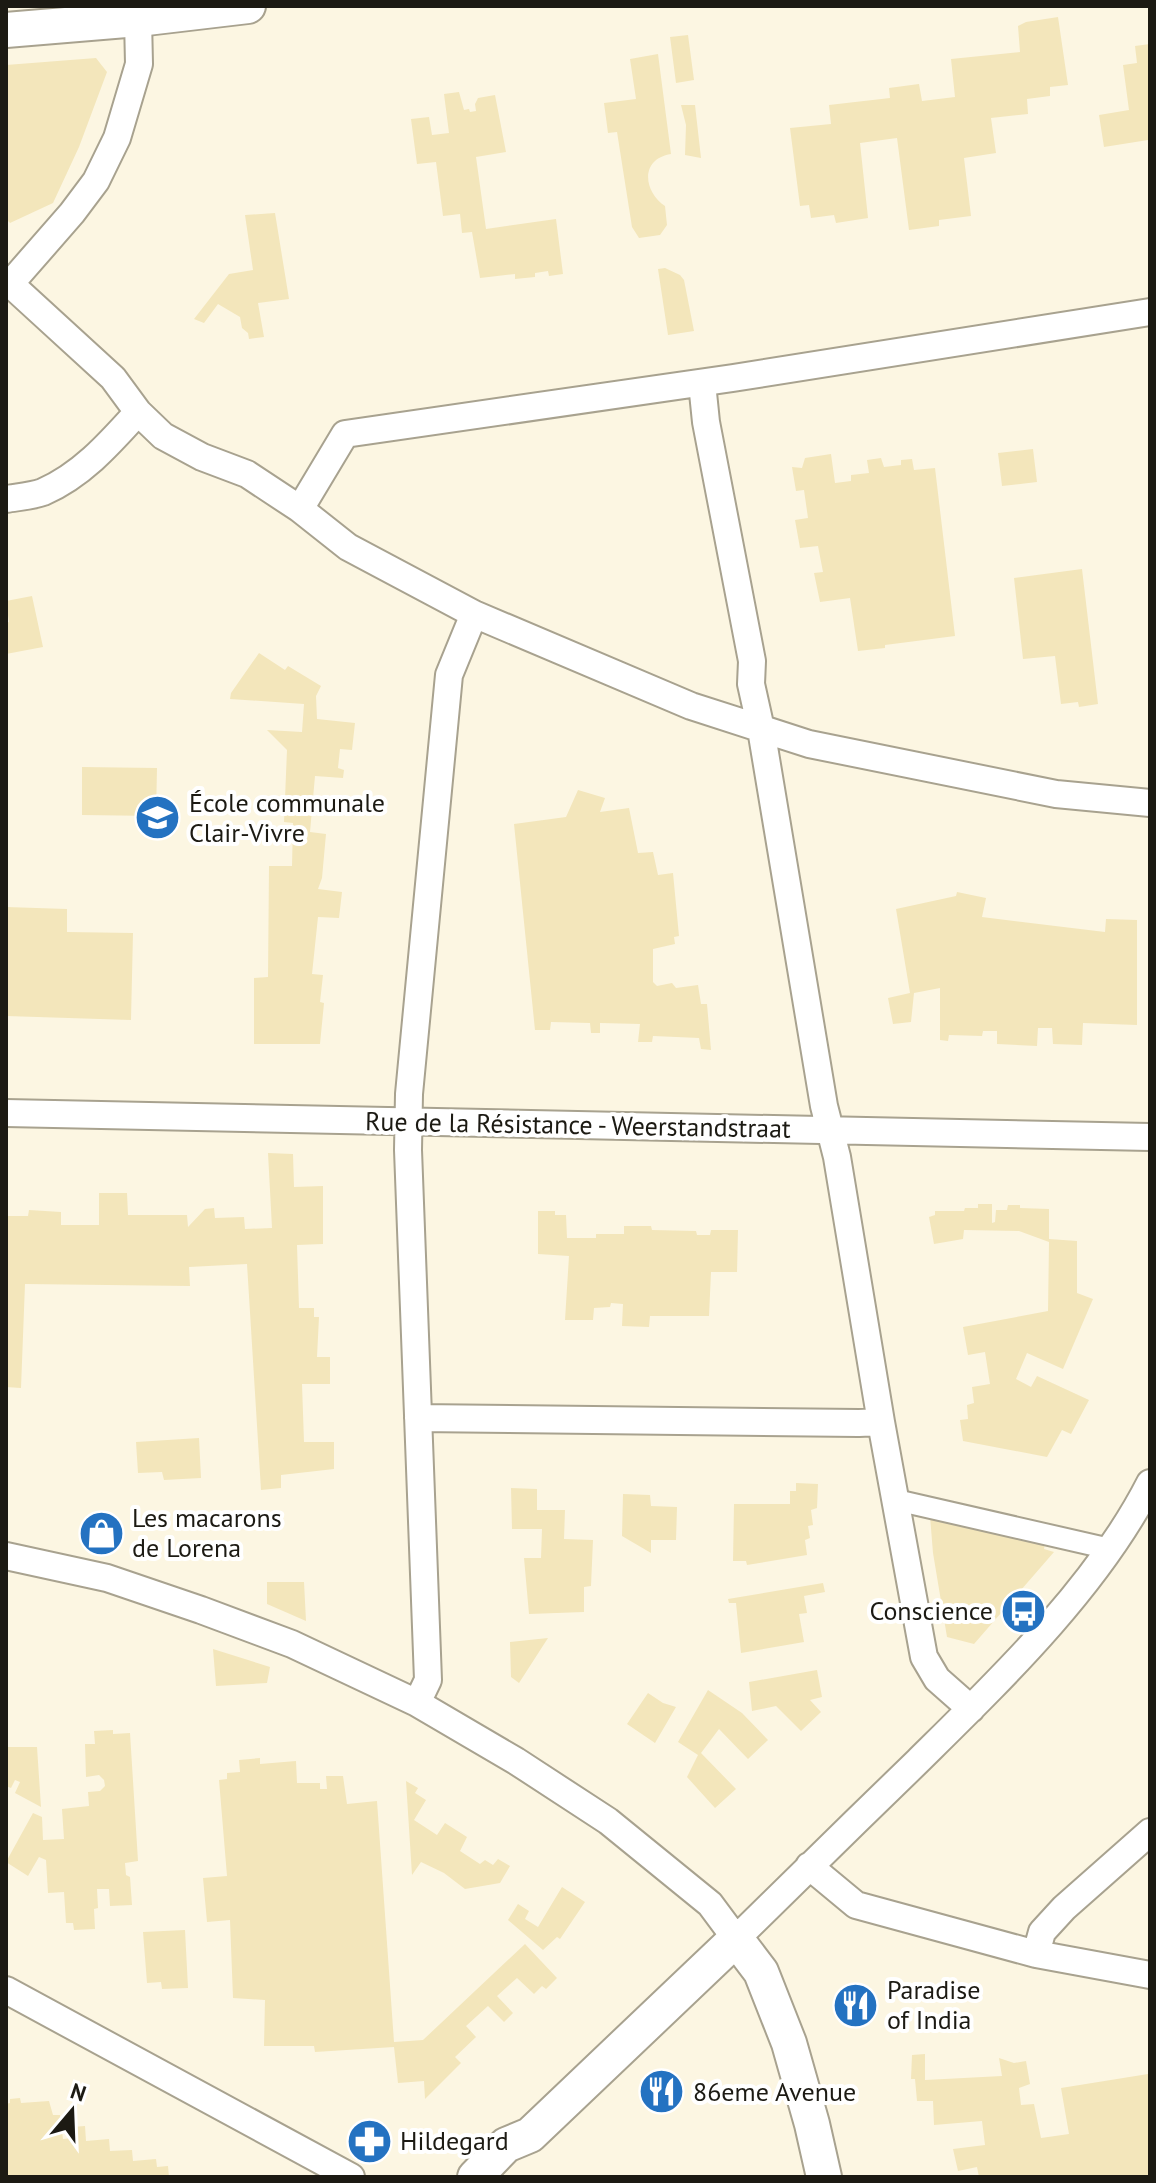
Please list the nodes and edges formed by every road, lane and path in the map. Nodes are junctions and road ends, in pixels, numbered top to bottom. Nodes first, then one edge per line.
1 (248, 6) edge
2 (138, 19) junction
3 (6, 30) edge
4 (8, 282) edge
5 (1150, 312) edge
6 (702, 383) junction
7 (138, 412) junction
8 (6, 499) edge
9 (300, 509) junction
10 (474, 614) junction
11 (761, 729) junction
12 (1150, 803) edge
13 (6, 1113) edge
14 (409, 1123) junction
15 (830, 1130) junction
16 (1150, 1137) edge
17 (418, 1418) junction
18 (881, 1422) junction
19 (1150, 1483) edge
20 (896, 1500) junction
21 (1110, 1549) junction
22 (6, 1556) edge
23 (417, 1703) junction
24 (971, 1709) junction
25 (1150, 1832) edge
26 (809, 1866) junction
27 (736, 1939) junction
28 (1036, 1954) junction
29 (1150, 1975) edge
30 (6, 1990) edge
31 (530, 2135) junction
32 (351, 2177) edge
33 (475, 2177) edge
34 (506, 2177) edge
35 (824, 2177) edge

1 - 2 street
2 - 3 street
2 - 4 street
4 - 7 street
5 - 6 street
6 - 9 street
6 - 11 street
7 - 8 street
7 - 9 street
9 - 10 street
10 - 11 street
10 - 14 street
11 - 12 street
11 - 15 street
13 - 14 street, Rue de la Résistance - Weerstandstraat
14 - 15 street, Rue de la Résistance - Weerstandstraat
14 - 17 street
15 - 16 street, Rue de la Résistance - Weerstandstraat
15 - 18 street
17 - 18 street
17 - 23 street
18 - 20 street
19 - 21 street
20 - 21 street
20 - 24 street
21 - 24 street
22 - 23 street
23 - 27 street
24 - 26 street
25 - 28 street
26 - 27 street
26 - 28 street
27 - 31 street
27 - 35 street
28 - 29 street
30 - 32 street
31 - 33 street
31 - 34 street

